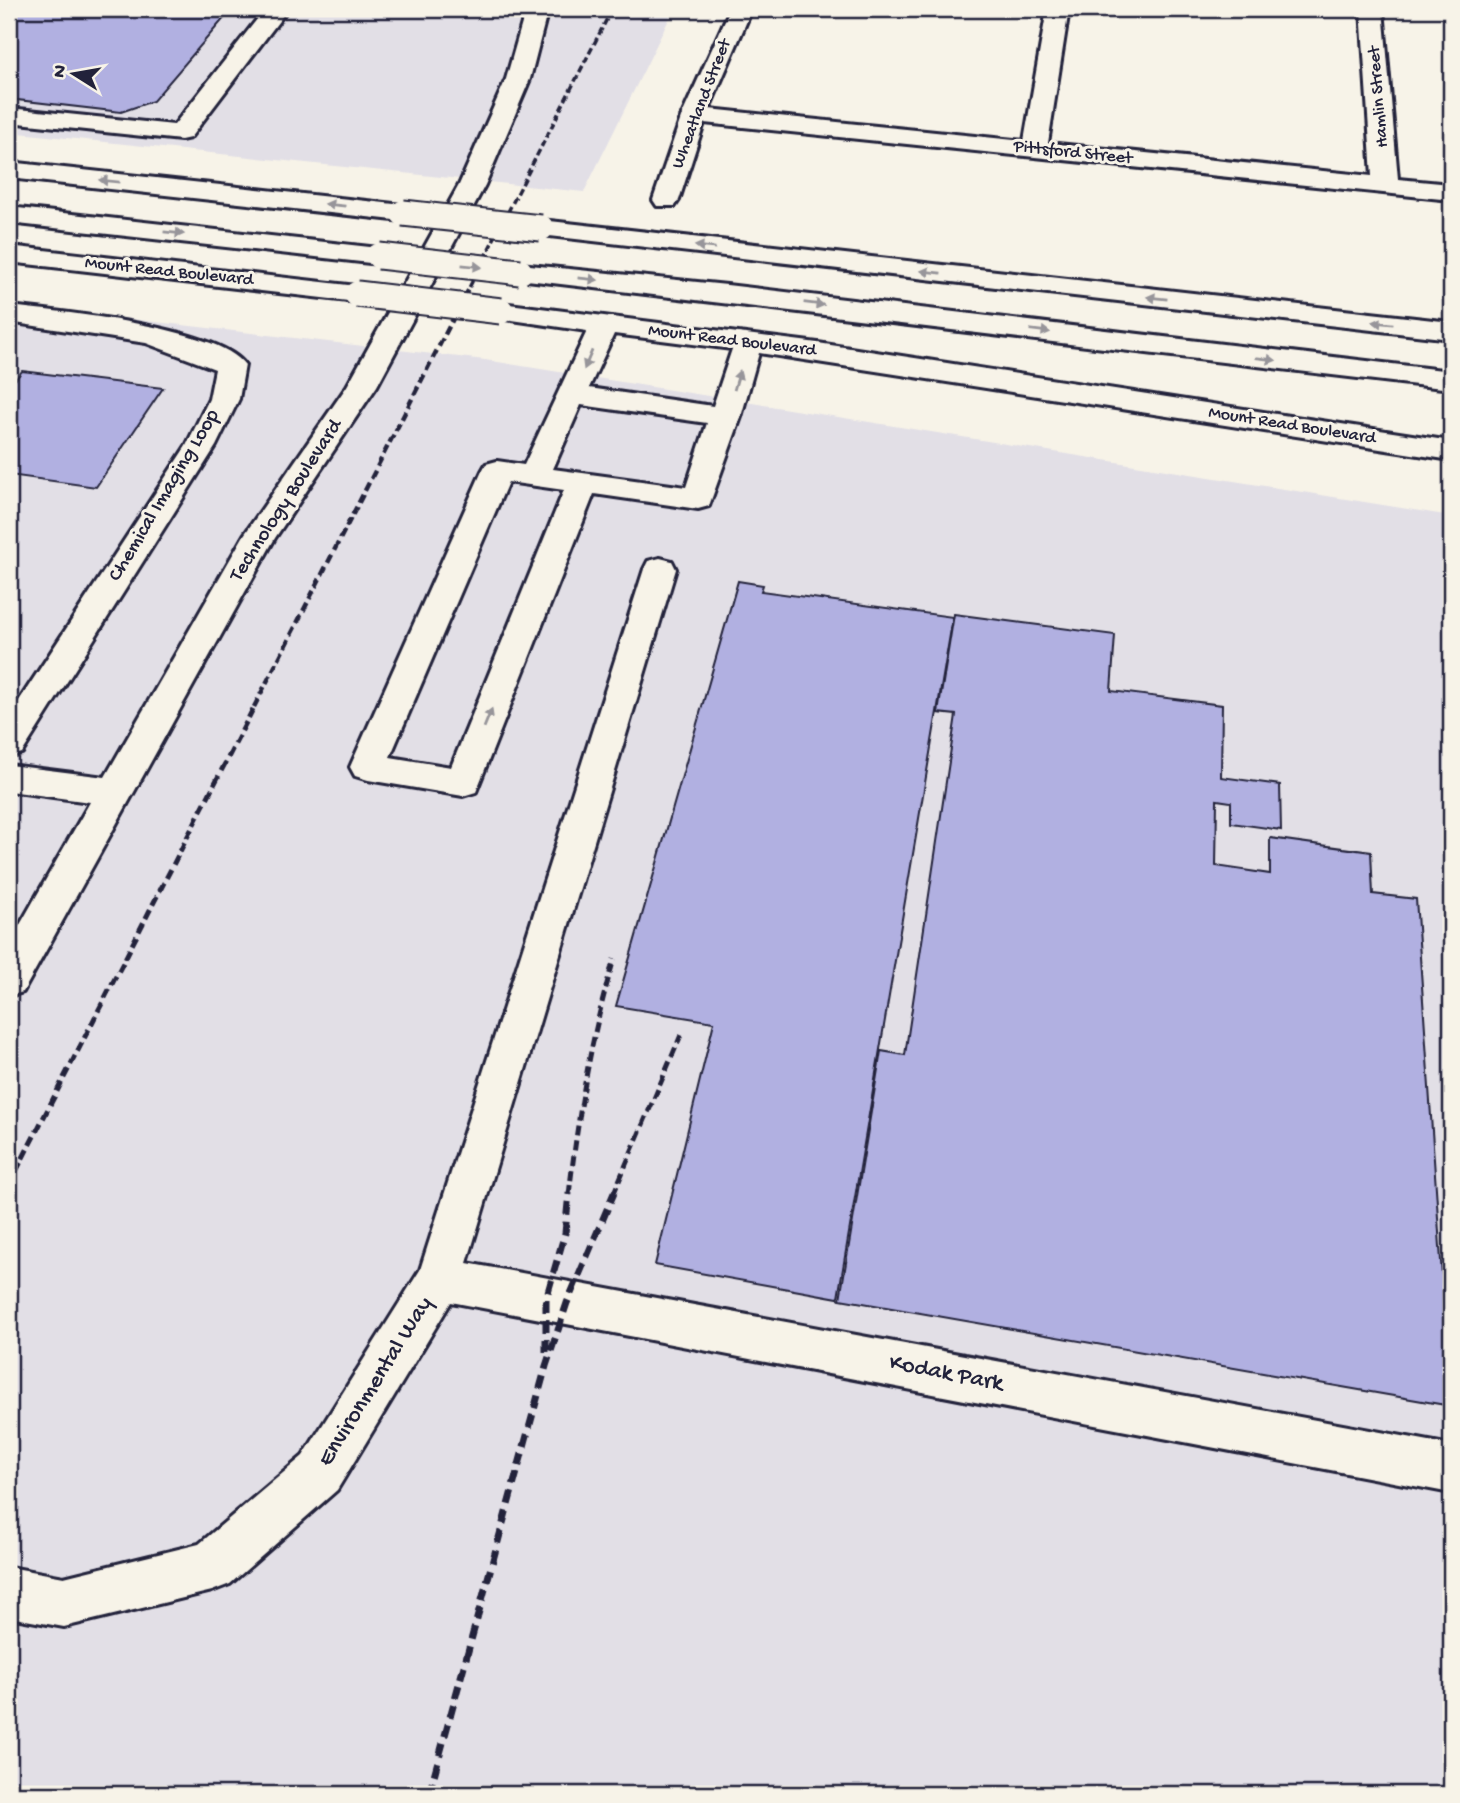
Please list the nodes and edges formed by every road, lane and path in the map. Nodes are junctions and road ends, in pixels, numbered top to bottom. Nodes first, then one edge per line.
1 (276, 9) edge
2 (537, 9) edge
3 (741, 9) edge
4 (1058, 9) edge
5 (1372, 9) edge
6 (9, 115) edge
7 (694, 115) junction
8 (1035, 149) junction
9 (9, 170) edge
10 (1386, 185) junction
11 (1451, 192) edge
12 (666, 200) dead end
13 (9, 215) edge
14 (9, 254) edge
15 (9, 314) edge
16 (604, 324) junction
17 (1451, 331) edge
18 (748, 343) junction
19 (1332, 367) junction
20 (1451, 380) edge
21 (1451, 391) edge
22 (573, 395) junction
23 (726, 417) junction
24 (1451, 451) edge
25 (534, 476) junction
26 (583, 482) junction
27 (660, 569) dead end
28 (9, 744) edge
29 (9, 778) edge
30 (115, 792) junction
31 (9, 980) edge
32 (440, 1279) junction
33 (1451, 1469) edge
34 (9, 1592) edge

1 - 6 street
2 - 30 street, Technology Boulevard
3 - 7 street, Wheatland Street
4 - 8 street
5 - 10 street, Hamlin Street
7 - 8 street, Pittsford Street
7 - 12 street, Wheatland Street
8 - 10 street, Pittsford Street
17 -> 9 street, bridge
10 - 11 street, Pittsford Street
13 -> 19 street, Mount Read Boulevard, bridge
14 - 16 street, Mount Read Boulevard, bridge
15 - 28 street, Chemical Imaging Loop
16 - 18 street, Mount Read Boulevard
16 -> 22 street
23 -> 18 street
18 - 24 street, Mount Read Boulevard
19 - 20 street, Mount Read Boulevard
19 - 21 street
22 - 23 street
22 - 25 street
23 - 26 street
25 - 26 street
25 -> 26 street
27 - 32 street, Environmental Way
29 - 30 street
30 - 31 street, Technology Boulevard
32 - 33 street, Kodak Park
32 - 34 street, Environmental Way

